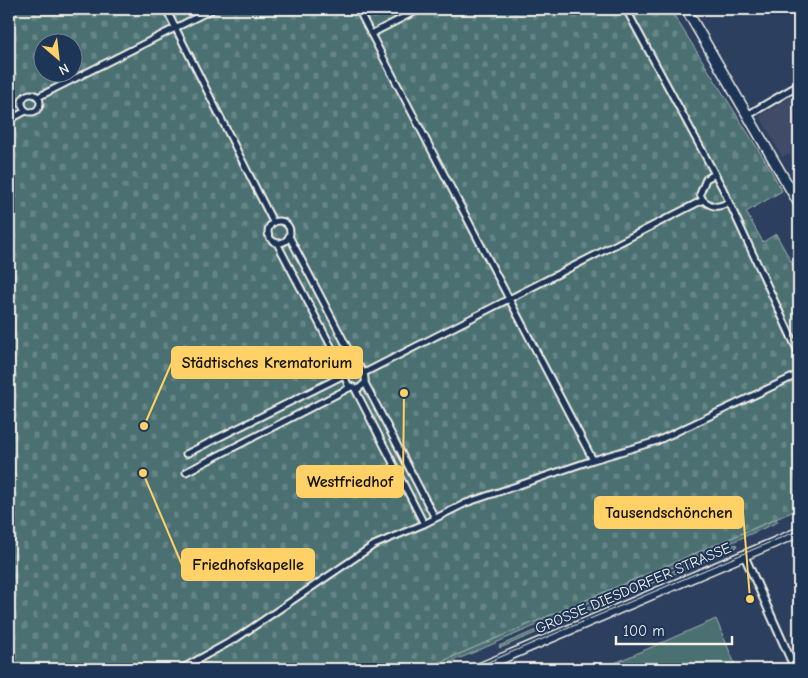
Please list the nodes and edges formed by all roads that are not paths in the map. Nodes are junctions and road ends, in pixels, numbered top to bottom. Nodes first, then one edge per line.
1 (166, 9) edge
2 (213, 9) edge
3 (358, 9) edge
4 (420, 9) edge
5 (626, 9) edge
6 (686, 9) edge
7 (175, 28) junction
8 (371, 34) junction
9 (799, 85) edge
10 (38, 97) junction
11 (26, 111) junction
12 (748, 114) junction
13 (9, 120) edge
14 (715, 174) junction
15 (703, 200) junction
16 (729, 202) junction
17 (799, 204) edge
18 (273, 222) junction
19 (289, 236) junction
20 (277, 243) junction
21 (509, 300) junction
22 (799, 354) edge
23 (356, 364) junction
24 (344, 373) junction
25 (364, 373) junction
26 (799, 374) edge
27 (365, 384) junction
28 (353, 388) junction
29 (186, 454) dead end
30 (593, 460) junction
31 (186, 472) dead end
32 (435, 518) junction
33 (424, 524) junction
34 (799, 532) edge
35 (744, 555) junction
36 (181, 669) edge
37 (477, 669) edge
38 (795, 669) edge

1 - 7 street
2 - 7 street
3 - 8 street
4 - 8 street
5 - 14 street
6 - 12 main road
7 - 10 street
7 - 18 street
8 - 21 street
9 - 12 street
10 - 11 street
10 - 11 street
11 - 13 street
12 - 17 main road
14 - 15 street
14 - 16 street
15 - 16 street
15 - 21 street
16 - 22 street
18 - 19 street
18 - 20 street
19 - 20 street
19 - 23 street
20 - 24 street
21 - 25 street
21 - 30 street
23 - 24 street
23 - 25 street
24 - 28 street
24 - 29 street
25 - 27 street
26 - 30 street
27 - 28 street
27 - 32 street
28 - 31 street
28 - 33 street
30 - 32 street
32 - 33 street
33 - 36 street
34 - 35 main road, GROSSE DIESDORFER STRASSE
35 - 37 main road, GROSSE DIESDORFER STRASSE
35 - 38 street

